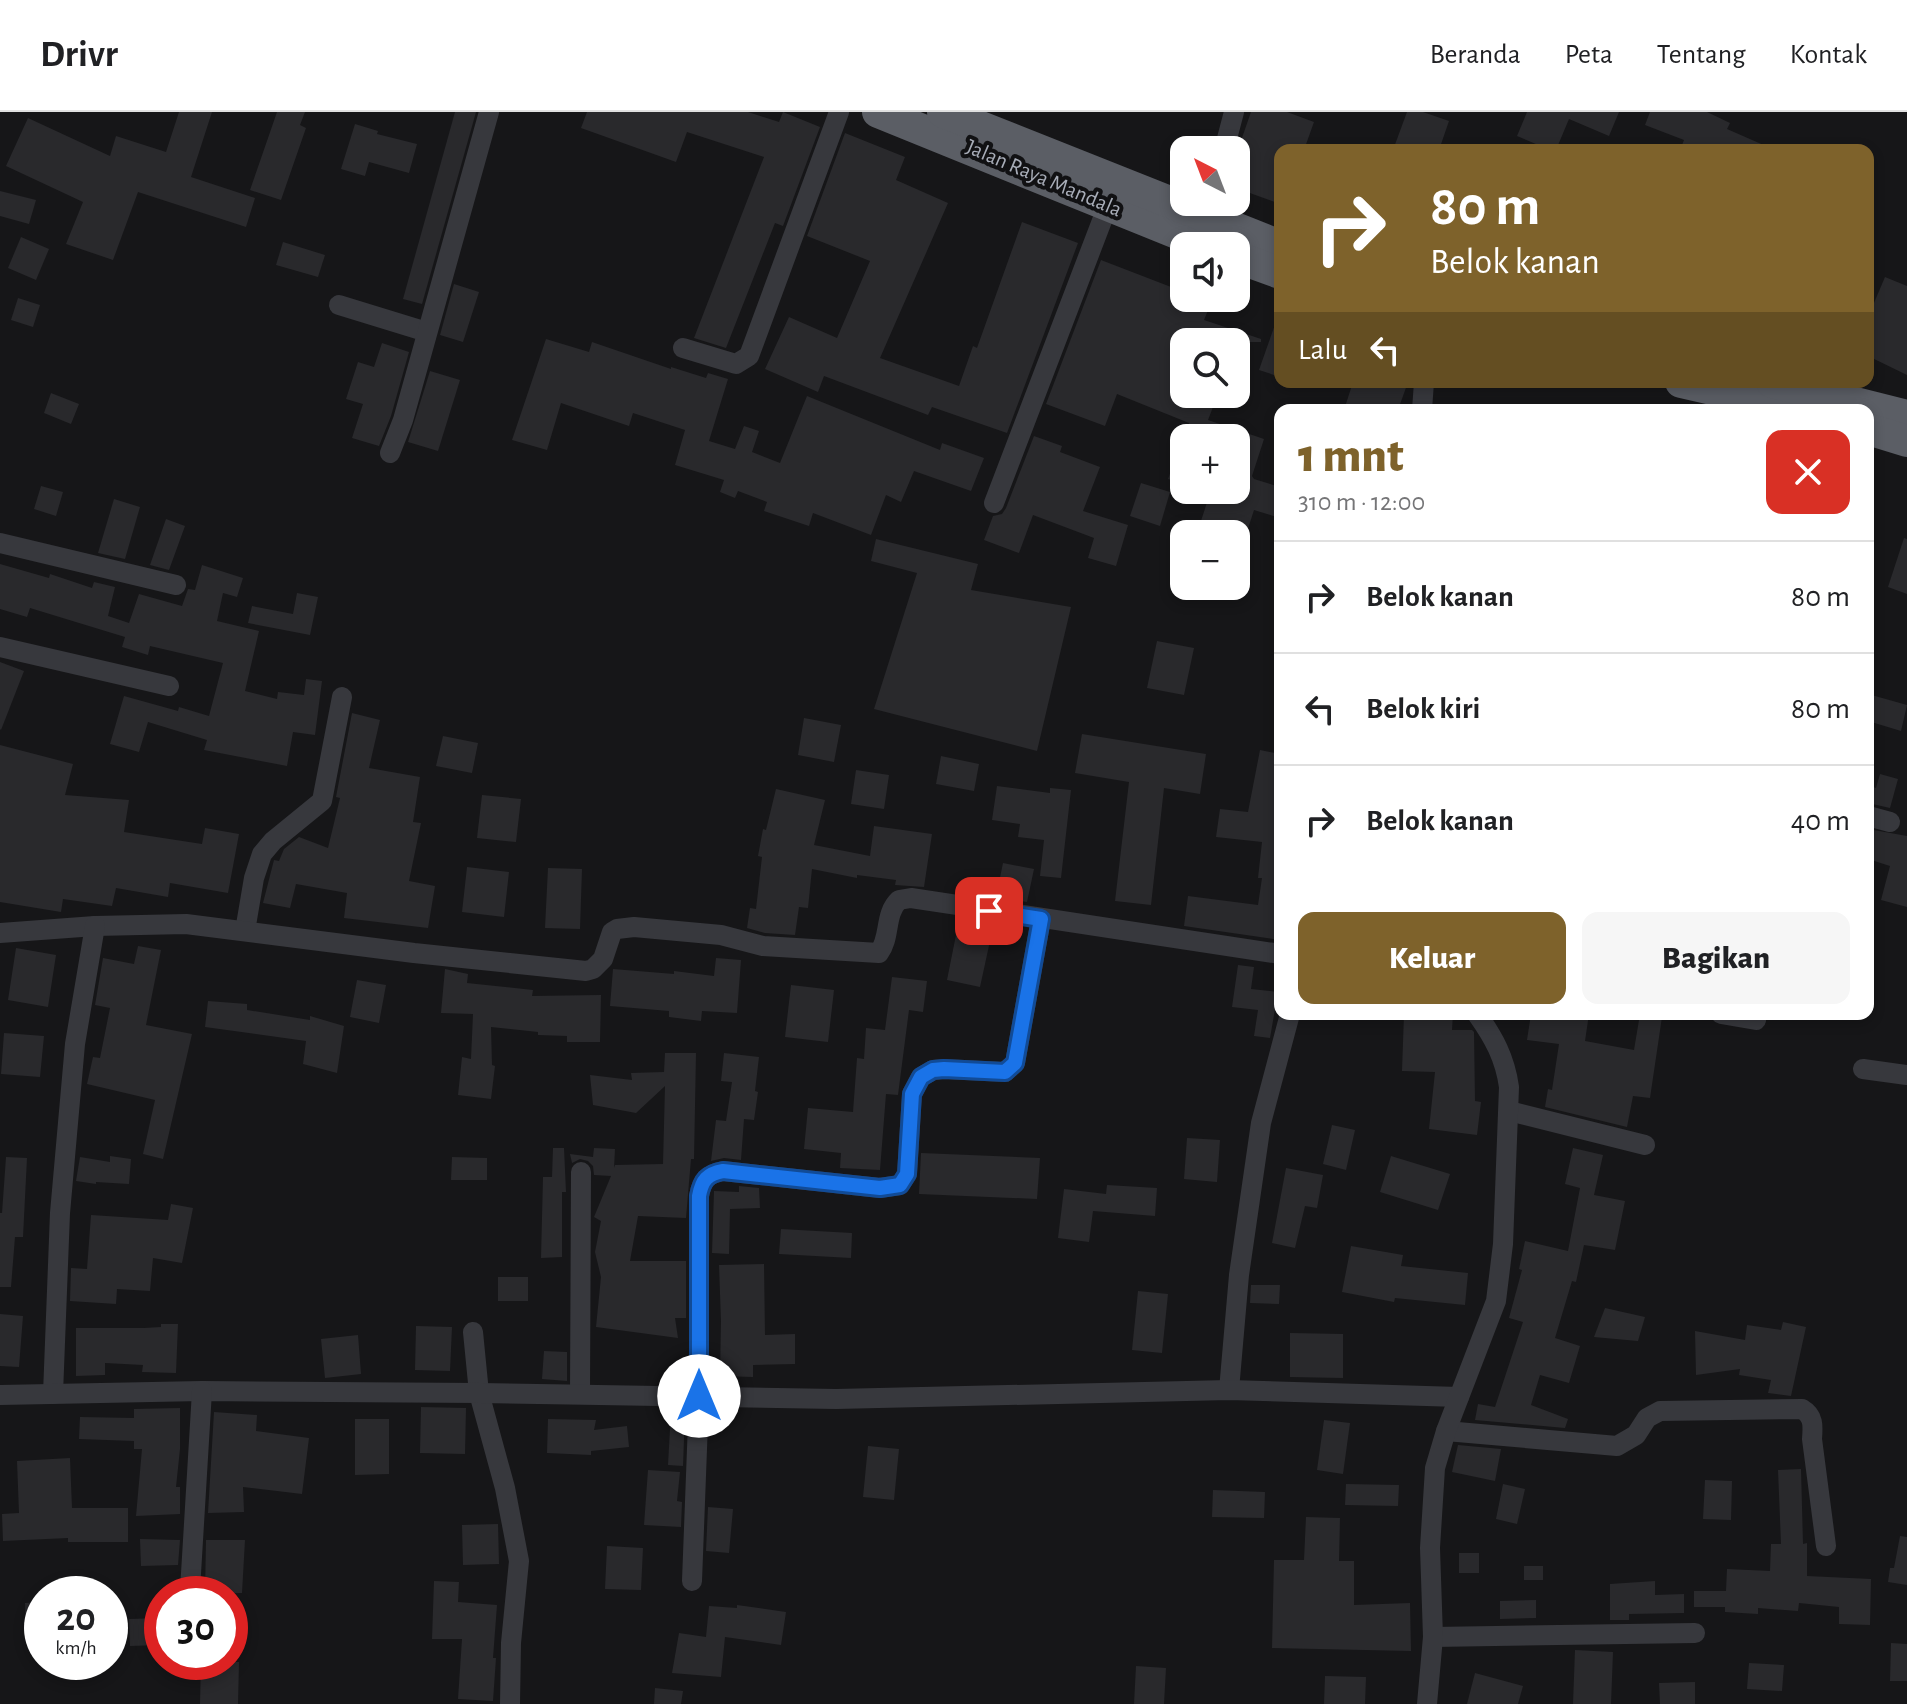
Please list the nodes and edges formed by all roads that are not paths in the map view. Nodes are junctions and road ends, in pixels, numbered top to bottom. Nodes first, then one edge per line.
1 (489, 112) edge
2 (839, 112) edge
3 (878, 112) edge
4 (943, 112) edge
5 (1234, 112) edge
6 (1228, 136) edge
7 (1108, 205) junction
8 (1209, 222) edge
9 (1274, 244) edge
10 (1250, 262) edge
11 (1274, 271) edge
12 (339, 305) dead end
13 (427, 332) junction
14 (683, 348) dead end
15 (1714, 388) edge
16 (1769, 398) edge
17 (1815, 404) edge
18 (1874, 412) edge
19 (1907, 416) edge
20 (1874, 431) edge
21 (1907, 441) edge
22 (390, 453) dead end
23 (994, 503) dead end
24 (0, 543) edge
25 (176, 585) dead end
26 (0, 647) edge
27 (169, 686) dead end
28 (342, 697) dead end
29 (1874, 818) edge
30 (1890, 822) dead end
31 (1041, 919) junction
32 (95, 926) junction
33 (245, 931) junction
34 (0, 933) edge
35 (1274, 953) edge
36 (1288, 1020) edge
37 (1481, 1020) edge
38 (1863, 1069) dead end
39 (1907, 1075) edge
40 (1509, 1111) junction
41 (1645, 1145) dead end
42 (581, 1172) dead end
43 (473, 1332) dead end
44 (1229, 1390) junction
45 (202, 1391) junction
46 (479, 1393) junction
47 (580, 1393) junction
48 (53, 1394) junction
49 (0, 1395) edge
50 (699, 1396) junction
51 (1459, 1397) junction
52 (1446, 1431) junction
53 (1826, 1546) dead end
54 (191, 1576) edge
55 (692, 1581) dead end
56 (1695, 1633) dead end
57 (1433, 1637) junction
58 (510, 1704) edge
59 (1427, 1704) edge

1 - 13 street
2 - 14 street
3 - 7 highway, Jalan Raya Mandala
4 - 8 highway, Jalan Raya Mandala
5 - 6 street
7 - 8 highway, Jalan Raya Mandala
7 - 23 street
8 - 9 highway, Jalan Raya Mandala
10 - 11 highway
12 - 13 street
13 - 22 street
15 - 16 highway
16 - 17 highway
18 - 19 highway
20 - 21 highway
24 - 25 street
26 - 27 street
28 - 33 street
29 - 30 street
31 - 33 street
31 - 35 street
31 - 50 street
32 - 33 street
32 - 34 street
32 - 48 street
36 - 44 street
37 - 40 street
38 - 39 street
40 - 41 street
40 - 51 street
42 - 47 street
43 - 46 street
44 - 50 street
44 - 51 street
45 - 46 street
45 - 48 street
45 - 54 street
46 - 47 street
46 - 58 street
47 - 50 street
48 - 49 street
50 - 55 street
51 - 52 street
52 - 53 street
52 - 57 street
56 - 57 street
57 - 59 street

